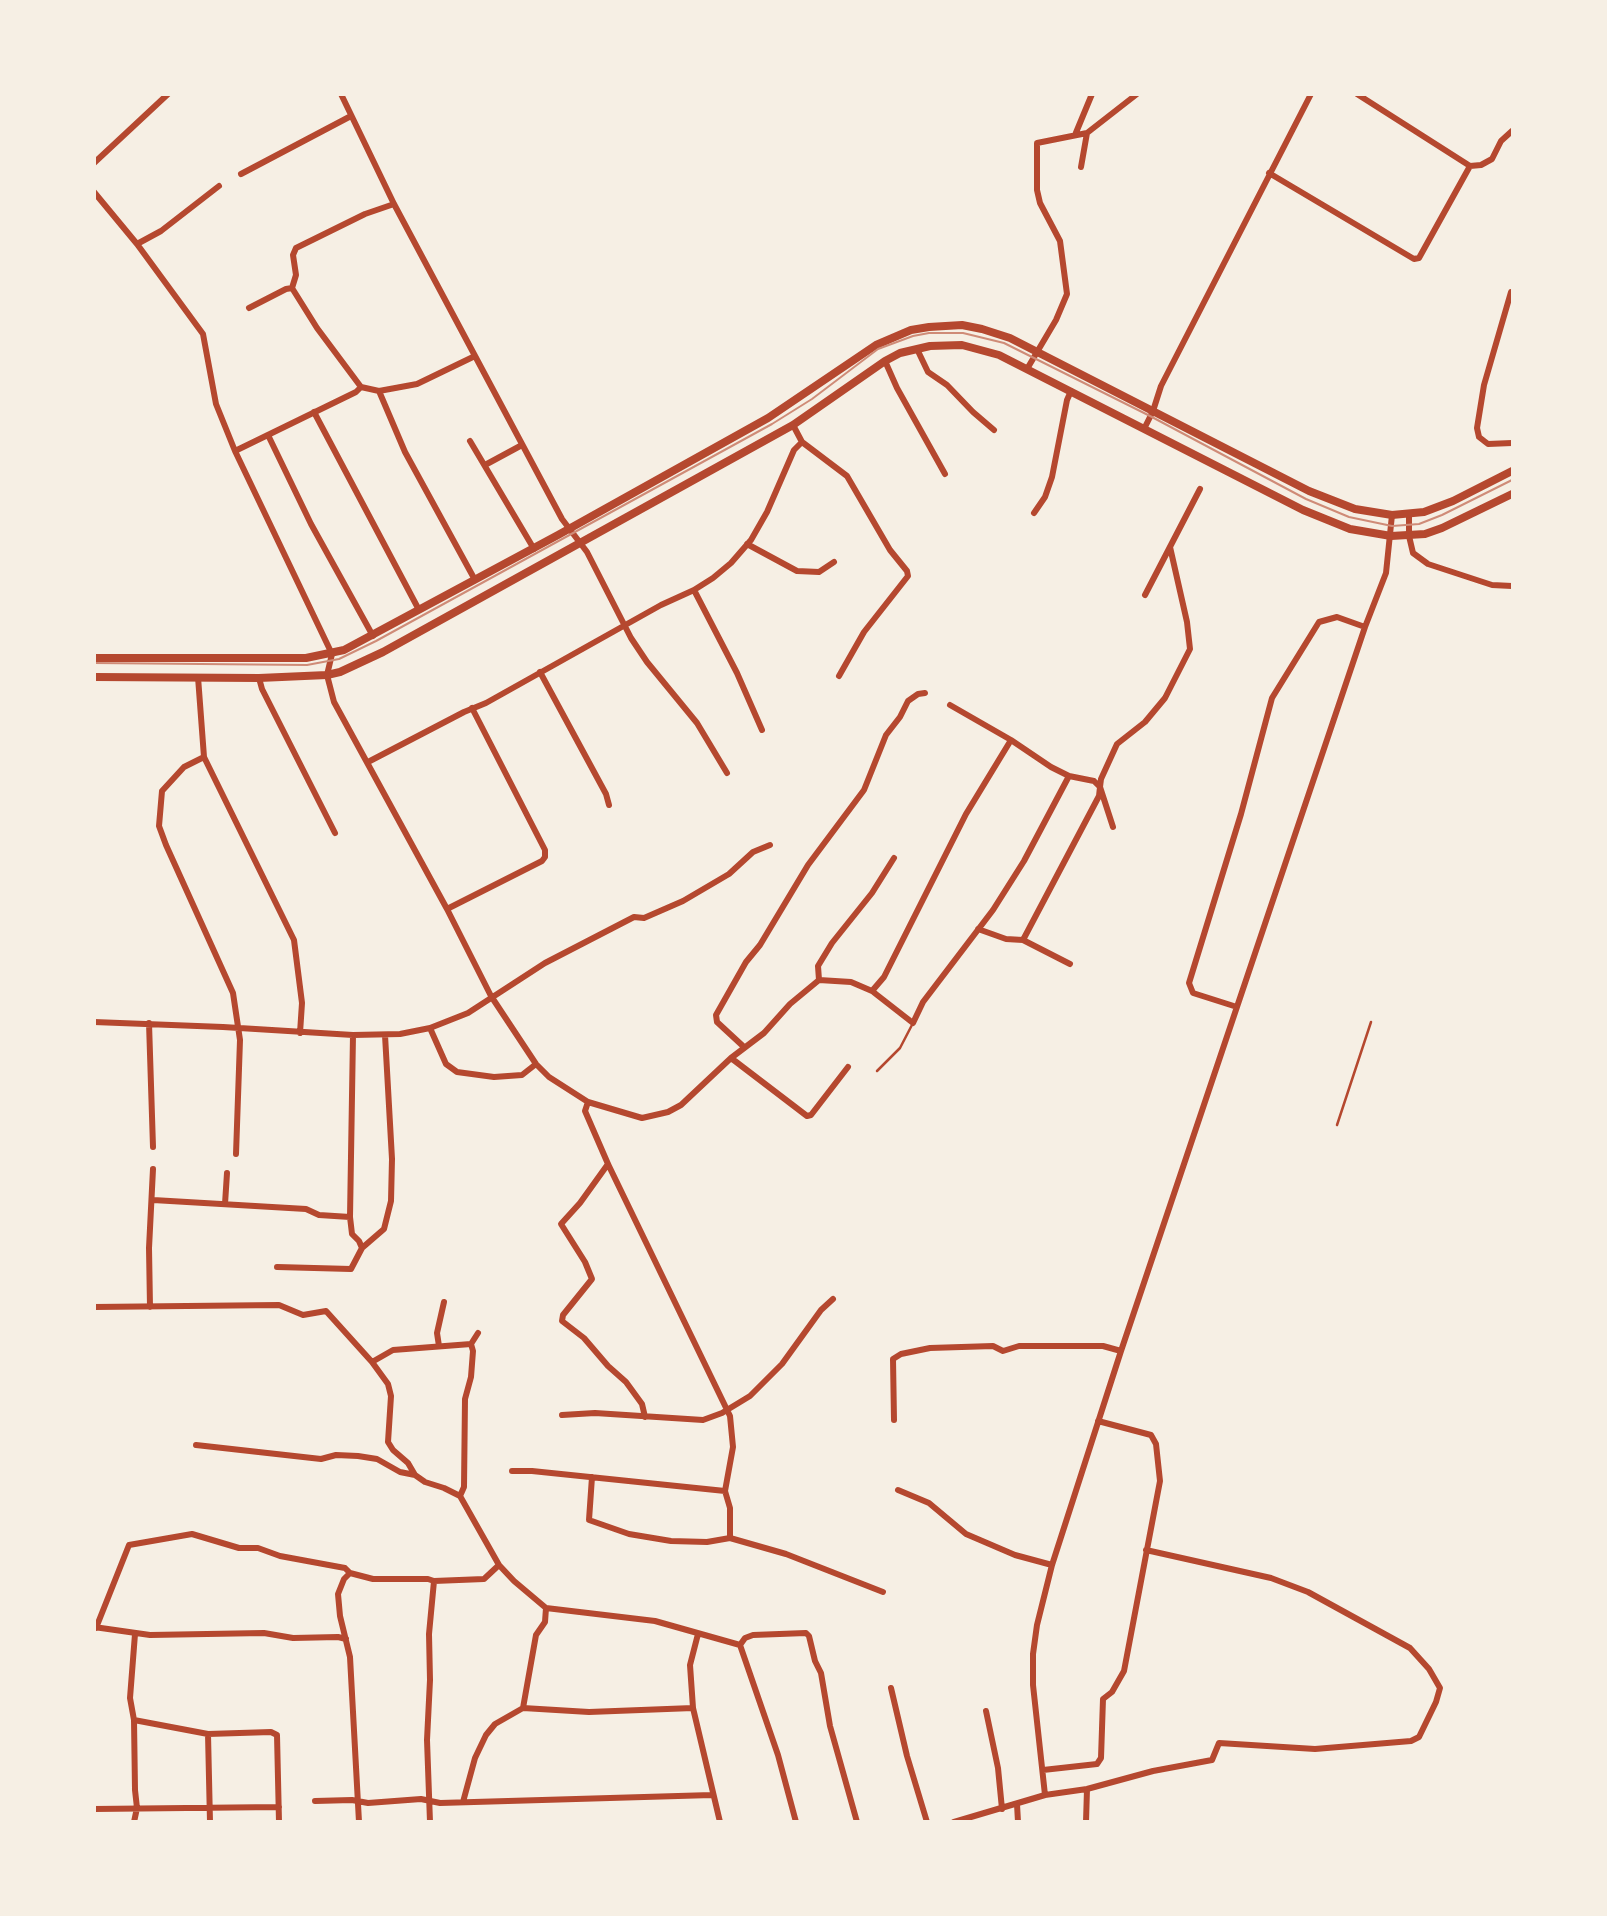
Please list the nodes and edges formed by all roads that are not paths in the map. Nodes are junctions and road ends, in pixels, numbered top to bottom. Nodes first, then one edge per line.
1 (168, 94) edge
2 (341, 94) edge
3 (1092, 94) edge
4 (1137, 94) edge
5 (1311, 94) edge
6 (1357, 94) edge
7 (351, 116) junction
8 (1513, 131) edge
9 (1087, 133) junction
10 (1075, 135) junction
11 (94, 163) edge
12 (1470, 166) junction
13 (1081, 167) dead end
14 (1269, 173) junction
15 (242, 174) dead end
16 (219, 186) dead end
17 (94, 192) edge
18 (394, 204) junction
19 (137, 244) junction
20 (292, 288) junction
21 (1511, 292) edge
22 (249, 308) dead end
23 (917, 349) junction
24 (1037, 352) junction
25 (475, 356) junction
26 (885, 361) junction
27 (1027, 369) junction
28 (360, 387) junction
29 (379, 391) junction
30 (1071, 391) junction
31 (1153, 411) junction
32 (314, 412) junction
33 (793, 425) junction
34 (1144, 429) junction
35 (994, 430) dead end
36 (268, 435) junction
37 (470, 441) dead end
38 (802, 442) junction
39 (1513, 443) edge
40 (522, 445) junction
41 (235, 451) junction
42 (485, 465) junction
43 (1513, 471) edge
44 (945, 474) dead end
45 (1200, 489) dead end
46 (1513, 494) edge
47 (1034, 513) dead end
48 (1392, 515) junction
49 (1409, 515) junction
50 (570, 529) junction
51 (1391, 536) junction
52 (1409, 536) junction
53 (580, 543) junction
54 (747, 544) junction
55 (1170, 547) junction
56 (534, 549) junction
57 (834, 562) dead end
58 (475, 580) junction
59 (1513, 586) edge
60 (694, 590) junction
61 (1145, 595) dead end
62 (419, 610) junction
63 (625, 625) junction
64 (1365, 626) junction
65 (373, 636) junction
66 (332, 654) junction
67 (94, 658) edge
68 (540, 672) junction
69 (327, 675) junction
70 (839, 676) dead end
71 (94, 677) edge
72 (198, 677) junction
73 (260, 678) junction
74 (925, 693) dead end
75 (950, 705) dead end
76 (472, 708) junction
77 (762, 730) dead end
78 (1011, 740) junction
79 (204, 757) junction
80 (368, 762) junction
81 (727, 773) dead end
82 (1069, 776) junction
83 (1100, 787) junction
84 (610, 805) dead end
85 (1113, 827) dead end
86 (335, 833) dead end
87 (770, 845) dead end
88 (894, 858) dead end
89 (447, 909) junction
90 (978, 929) junction
91 (1023, 940) junction
92 (1070, 964) dead end
93 (819, 981) junction
94 (872, 991) junction
95 (491, 996) junction
96 (1237, 1007) junction
97 (94, 1022) edge
98 (1371, 1022) dead end
99 (149, 1023) junction
100 (913, 1023) junction
101 (237, 1028) junction
102 (430, 1028) junction
103 (300, 1033) junction
104 (353, 1035) junction
105 (385, 1035) junction
106 (744, 1047) junction
107 (732, 1058) junction
108 (536, 1064) junction
109 (848, 1067) dead end
110 (877, 1070) dead end
111 (587, 1102) junction
112 (1337, 1125) dead end
113 (153, 1147) dead end
114 (236, 1154) dead end
115 (608, 1164) junction
116 (153, 1169) dead end
117 (228, 1173) dead end
118 (153, 1200) junction
119 (225, 1204) junction
120 (350, 1217) junction
121 (362, 1248) junction
122 (277, 1267) dead end
123 (833, 1299) dead end
124 (444, 1302) dead end
125 (94, 1307) edge
126 (150, 1307) junction
127 (478, 1333) dead end
128 (471, 1343) junction
129 (439, 1346) junction
130 (1121, 1351) junction
131 (370, 1359) junction
132 (727, 1409) junction
133 (562, 1415) dead end
134 (645, 1417) junction
135 (894, 1420) dead end
136 (1098, 1421) junction
137 (196, 1445) dead end
138 (512, 1471) dead end
139 (415, 1475) junction
140 (592, 1477) junction
141 (898, 1490) dead end
142 (725, 1491) junction
143 (460, 1496) junction
144 (730, 1538) junction
145 (1146, 1550) junction
146 (499, 1565) junction
147 (1052, 1565) junction
148 (349, 1573) junction
149 (434, 1581) junction
150 (883, 1592) dead end
151 (545, 1608) junction
152 (95, 1628) edge
153 (135, 1634) junction
154 (698, 1634) junction
155 (346, 1639) junction
156 (740, 1645) junction
157 (891, 1688) dead end
158 (523, 1708) junction
159 (692, 1708) junction
160 (986, 1711) dead end
161 (134, 1720) junction
162 (208, 1734) junction
163 (1043, 1770) junction
164 (1087, 1789) junction
165 (712, 1794) junction
166 (1045, 1796) junction
167 (315, 1801) dead end
168 (430, 1801) junction
169 (463, 1801) junction
170 (358, 1802) junction
171 (1017, 1804) junction
172 (278, 1807) junction
173 (137, 1808) junction
174 (211, 1808) junction
175 (1002, 1808) junction
176 (94, 1809) edge
177 (134, 1822) edge
178 (210, 1822) edge
179 (279, 1822) edge
180 (359, 1822) edge
181 (430, 1822) edge
182 (719, 1822) edge
183 (796, 1822) edge
184 (858, 1822) edge
185 (927, 1822) edge
186 (954, 1822) edge
187 (1018, 1822) edge
188 (1086, 1822) edge

1 - 11 street
2 - 7 street
3 - 10 street
4 - 9 street
5 - 14 street
6 - 12 street
7 - 15 street
7 - 18 street
8 - 12 street
9 - 10 street
9 - 13 street
10 - 24 street
12 - 14 street
14 - 31 street
16 - 19 street
17 - 19 street
18 - 20 street
18 - 25 street
19 - 41 street
20 - 22 street
20 - 28 street
21 - 39 street
23 - 26 main road
23 - 27 main road
23 - 35 street
24 - 27 street
24 - 31 main road
24 - 50 main road
25 - 29 street
25 - 40 street
26 - 33 main road
26 - 44 street
27 - 30 main road
28 - 29 street
28 - 32 street
29 - 58 street
30 - 34 main road
30 - 47 street
31 - 34 street
31 - 48 main road
32 - 36 street
32 - 62 street
33 - 38 street
33 - 53 main road
34 - 51 main road
36 - 41 street
36 - 65 street
37 - 42 street
38 - 54 street
38 - 70 street
40 - 42 street
40 - 50 street
41 - 66 street
42 - 56 street
43 - 49 main road
45 - 55 street
46 - 52 main road
48 - 49 main road
48 - 51 street
49 - 52 street
50 - 53 street
50 - 56 main road
51 - 52 main road
51 - 64 street
52 - 59 street
53 - 63 street
53 - 69 main road
54 - 57 street
54 - 60 street
55 - 61 street
55 - 83 street
56 - 58 main road
58 - 62 main road
60 - 63 street
60 - 77 street
62 - 65 main road
63 - 68 street
63 - 81 street
64 - 96 street
64 - 96 street
65 - 66 main road
66 - 67 main road
66 - 69 street
68 - 76 street
68 - 84 street
69 - 73 main road
69 - 80 street
71 - 72 main road
72 - 73 main road
72 - 79 street
73 - 86 street
74 - 106 street
75 - 78 street
76 - 80 street
76 - 89 street
78 - 82 street
78 - 94 street
79 - 101 street
79 - 103 street
80 - 89 street
82 - 83 street
82 - 90 street
83 - 85 street
83 - 91 street
87 - 95 street
88 - 93 street
89 - 95 street
90 - 91 street
90 - 100 street
91 - 92 street
93 - 94 street
93 - 106 street
94 - 100 street
95 - 102 street
95 - 108 street
96 - 130 street
97 - 99 street
98 - 112 lane
99 - 101 street
99 - 113 street
100 - 110 lane
101 - 103 street
101 - 114 street
102 - 105 street
102 - 108 street
103 - 104 street
104 - 105 street
104 - 120 street
105 - 121 street
106 - 107 street
107 - 109 street
107 - 111 street
108 - 111 street
111 - 115 street
115 - 132 street
115 - 134 street
116 - 118 street
117 - 119 street
118 - 119 street
118 - 126 street
119 - 120 street
120 - 121 street
121 - 122 street
123 - 132 street
124 - 129 street
125 - 126 street
126 - 131 street
127 - 128 street
128 - 129 street
128 - 143 street
129 - 131 street
130 - 135 street
130 - 136 street
131 - 139 street
132 - 134 street
132 - 142 street
133 - 134 street
136 - 145 street
136 - 147 street
137 - 139 street
138 - 140 street
139 - 143 street
140 - 142 street
140 - 144 street
141 - 147 street
142 - 144 street
143 - 146 street
144 - 150 street
145 - 163 street
145 - 164 street
146 - 149 street
146 - 151 street
147 - 163 street
148 - 149 street
148 - 152 street
148 - 155 street
149 - 168 street
151 - 154 street
151 - 158 street
152 - 153 street
153 - 155 street
153 - 161 street
154 - 156 street
154 - 159 street
155 - 170 street
156 - 183 street
156 - 184 street
157 - 185 street
158 - 159 street
158 - 169 street
159 - 165 street
160 - 175 street
161 - 162 street
161 - 173 street
162 - 172 street
162 - 174 street
163 - 166 street
164 - 166 street
164 - 188 street
165 - 169 street
165 - 182 street
166 - 171 street
167 - 170 street
168 - 169 street
168 - 170 street
168 - 181 street
170 - 180 street
171 - 175 street
171 - 187 street
172 - 174 street
172 - 179 street
173 - 174 street
173 - 176 street
173 - 177 street
174 - 178 street
175 - 186 street

